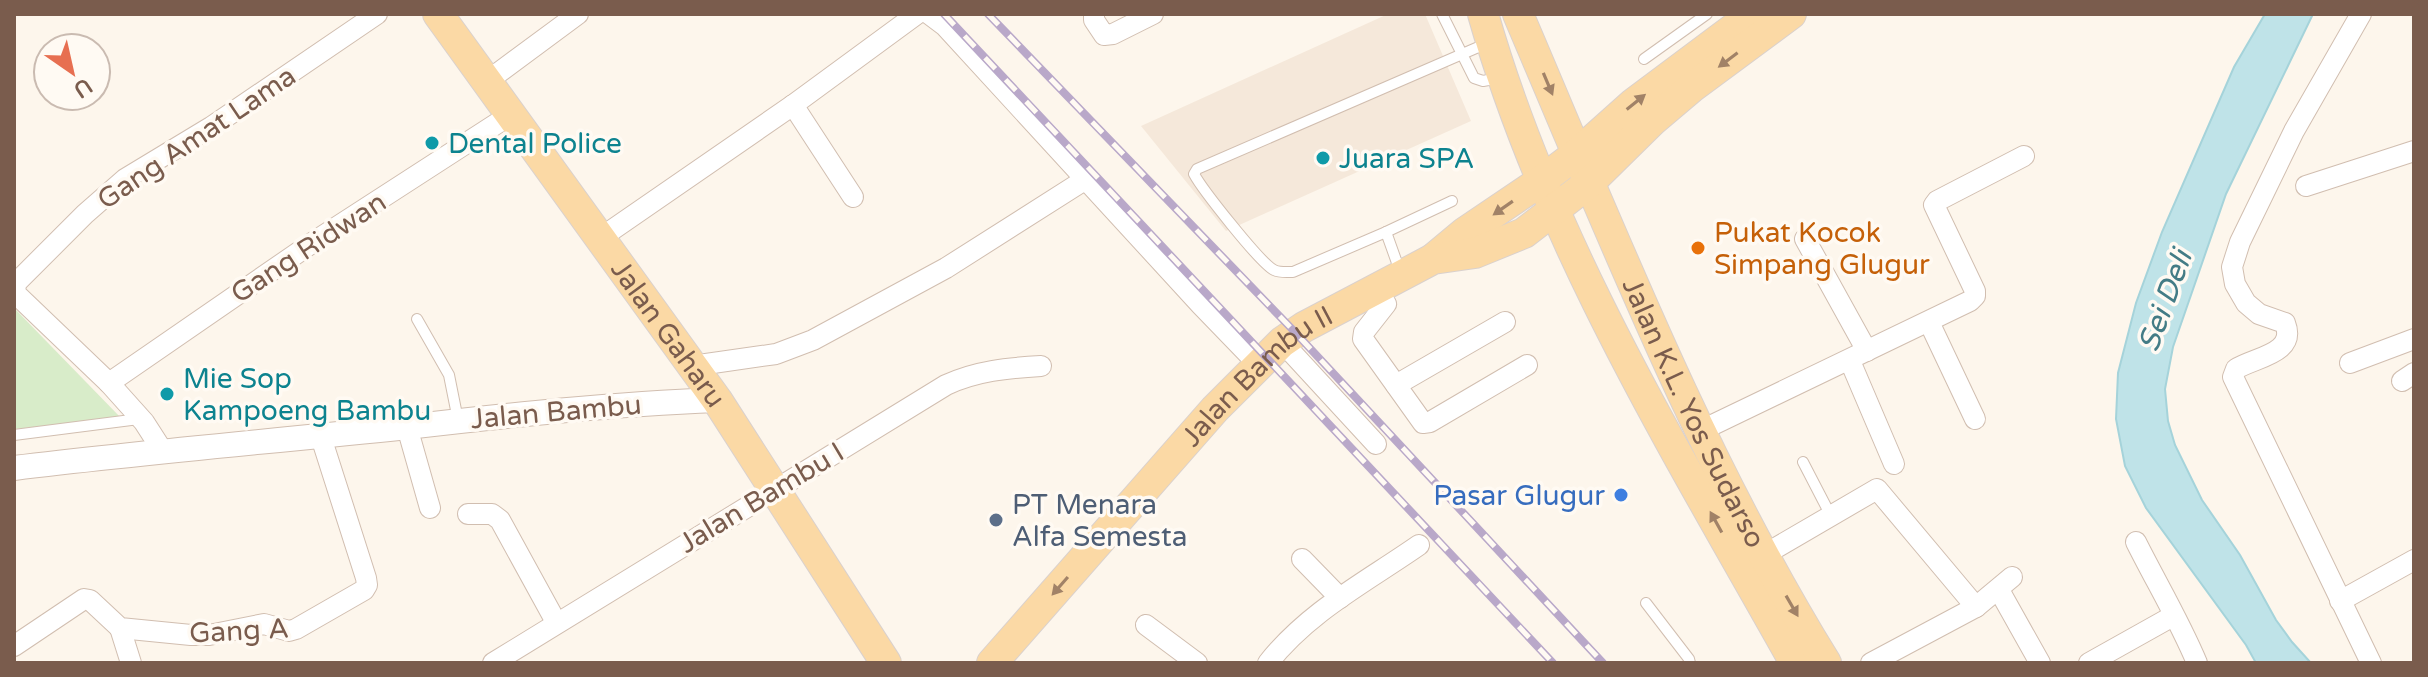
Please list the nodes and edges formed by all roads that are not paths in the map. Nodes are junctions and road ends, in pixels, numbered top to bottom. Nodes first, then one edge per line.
1 (377, 14) edge
2 (438, 14) edge
3 (578, 14) edge
4 (917, 14) edge
5 (929, 14) edge
6 (1094, 14) edge
7 (1153, 14) edge
8 (1442, 14) edge
9 (1518, 14) edge
10 (1707, 14) edge
11 (1753, 14) edge
12 (1791, 14) edge
13 (2361, 14) edge
14 (1487, 28) edge
15 (1462, 56) junction
16 (1644, 59) dead end
17 (1503, 77) junction
18 (486, 82) junction
19 (793, 105) junction
20 (510, 115) junction
21 (2414, 151) edge
22 (1578, 153) junction
23 (2024, 156) dead end
24 (1086, 179) junction
25 (1541, 181) junction
26 (1589, 183) junction
27 (2306, 186) dead end
28 (853, 197) dead end
29 (1452, 201) dead end
30 (1554, 210) junction
31 (1386, 232) junction
32 (1524, 233) junction
33 (599, 239) junction
34 (1805, 239) dead end
35 (1433, 259) junction
36 (1389, 283) junction
37 (14, 284) edge
38 (1592, 294) junction
39 (417, 319) dead end
40 (1505, 322) dead end
41 (1929, 322) junction
42 (2414, 339) edge
43 (1282, 342) junction
44 (1859, 356) junction
45 (2350, 363) dead end
46 (1258, 364) junction
47 (1527, 365) dead end
48 (1041, 366) dead end
49 (702, 380) junction
50 (109, 383) junction
51 (1396, 385) junction
52 (1975, 419) dead end
53 (143, 420) junction
54 (458, 420) junction
55 (407, 427) junction
56 (1700, 431) junction
57 (320, 434) junction
58 (14, 435) edge
59 (1376, 444) dead end
60 (160, 446) junction
61 (1803, 462) dead end
62 (1894, 464) dead end
63 (14, 468) edge
64 (774, 489) junction
65 (430, 508) dead end
66 (468, 514) dead end
67 (1831, 516) junction
68 (2136, 542) dead end
69 (1419, 545) dead end
70 (1762, 556) junction
71 (1302, 559) dead end
72 (2414, 560) edge
73 (1340, 598) junction
74 (2340, 601) junction
75 (1646, 603) dead end
76 (1976, 607) junction
77 (2173, 616) junction
78 (556, 622) junction
79 (1146, 625) dead end
80 (120, 628) junction
81 (14, 646) edge
82 (131, 663) edge
83 (493, 663) edge
84 (886, 663) edge
85 (992, 663) edge
86 (1197, 663) edge
87 (1268, 663) edge
88 (1690, 663) edge
89 (1795, 663) edge
90 (1826, 663) edge
91 (1871, 663) edge
92 (2040, 663) edge
93 (2089, 663) edge
94 (2197, 663) edge
95 (2371, 663) edge

1 - 37 street, Gang Amat Lama
2 - 18 main road, Jalan Gaharu
3 - 18 street
4 - 19 street
5 - 24 street
6 - 7 street
8 - 15 lane
9 -> 22 main road, Jalan K.L. Yos Sudarso
10 - 16 lane
22 -> 11 main road
12 -> 26 main road, Jalan Bambu II
13 - 74 street
14 - 15 lane
14 - 17 main road, Jalan K.L. Yos Sudarso
15 - 17 lane
15 - 31 lane
17 - 25 main road, Jalan K.L. Yos Sudarso
18 - 20 main road, Jalan Gaharu
19 - 28 street
19 - 33 street
20 - 33 main road, Jalan Gaharu
20 - 50 street, Gang Ridwan
21 - 27 street
22 - 25 main road
22 - 26 main road, Jalan K.L. Yos Sudarso
23 - 41 street
24 - 46 street
24 - 49 street
25 - 30 main road, Jalan K.L. Yos Sudarso
25 -> 35 main road
26 - 30 main road, Jalan Bambu II
26 - 56 main road, Jalan K.L. Yos Sudarso
29 - 31 lane
30 - 32 main road, Jalan Bambu II
30 - 38 main road, Jalan K.L. Yos Sudarso
31 - 36 lane
32 - 35 main road, Jalan Bambu II
32 - 38 main road
33 - 49 main road, Jalan Gaharu
34 - 44 street
35 - 36 main road, Jalan Bambu II
36 - 43 main road, Jalan Bambu II
36 - 51 street
37 - 50 street, Gang Amat Lama
89 -> 38 main road, Jalan K.L. Yos Sudarso
39 - 54 lane
40 - 51 street
41 - 44 street
41 - 52 street
42 - 45 street
43 - 46 main road, Jalan Bambu II
43 - 59 street
44 - 56 street
44 - 62 street
46 -> 85 main road, Jalan Bambu II
47 - 51 street
48 - 64 street, Jalan Bambu I
49 - 54 street, Jalan Bambu
49 - 64 main road, Jalan Gaharu
50 - 53 street, Gang Amat Lama
53 - 58 lane
53 - 60 street, Gang Amat Lama
54 - 55 street, Jalan Bambu
55 - 57 street, Jalan Bambu
55 - 65 street
56 - 70 main road, Jalan K.L. Yos Sudarso
57 - 60 street, Jalan Bambu
57 - 80 street, Gang A
60 - 63 street, Jalan Bambu
61 - 67 lane
64 - 78 street, Jalan Bambu I
64 - 84 main road, Jalan Gaharu
66 - 78 street
67 - 70 street
67 - 76 street
68 - 77 street
69 - 73 street
70 -> 90 main road, Jalan K.L. Yos Sudarso
71 - 73 street
72 - 74 street
73 - 87 street
74 - 95 street
75 - 88 lane
76 - 91 street
76 - 92 street
77 - 93 street
77 - 94 street
78 - 83 street, Jalan Bambu I
79 - 86 street
80 - 81 street
80 - 82 street

